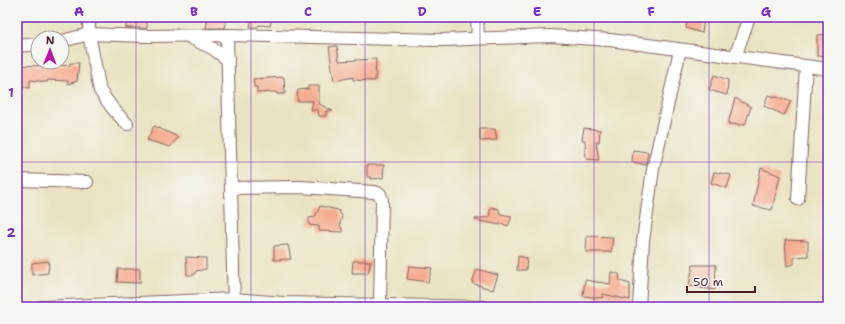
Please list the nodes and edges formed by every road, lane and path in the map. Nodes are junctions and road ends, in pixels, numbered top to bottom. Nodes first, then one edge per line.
1 (89, 17) edge
2 (477, 17) edge
3 (749, 17) edge
4 (88, 34) junction
5 (227, 35) junction
6 (186, 36) junction
7 (478, 38) junction
8 (70, 39) edge
9 (30, 45) edge
10 (17, 46) edge
11 (680, 50) junction
12 (735, 57) junction
13 (228, 60) junction
14 (806, 66) junction
15 (828, 69) edge
16 (127, 124) dead end
17 (17, 180) edge
18 (87, 182) dead end
19 (232, 188) junction
20 (798, 199) dead end
21 (234, 303) edge
22 (380, 305) junction
23 (42, 307) edge
24 (484, 307) edge
25 (639, 307) edge

1 - 4 street
2 - 7 street
3 - 12 street
4 - 6 street
4 - 8 street
4 - 16 street
5 - 6 street
5 - 7 street
5 - 13 street
6 - 13 street
7 - 11 street
9 - 10 street
11 - 12 street
11 - 25 street
12 - 14 street
13 - 19 street
14 - 15 street
14 - 20 street
17 - 18 street
19 - 21 street
19 - 22 street
21 - 22 street
21 - 23 street
22 - 24 street

